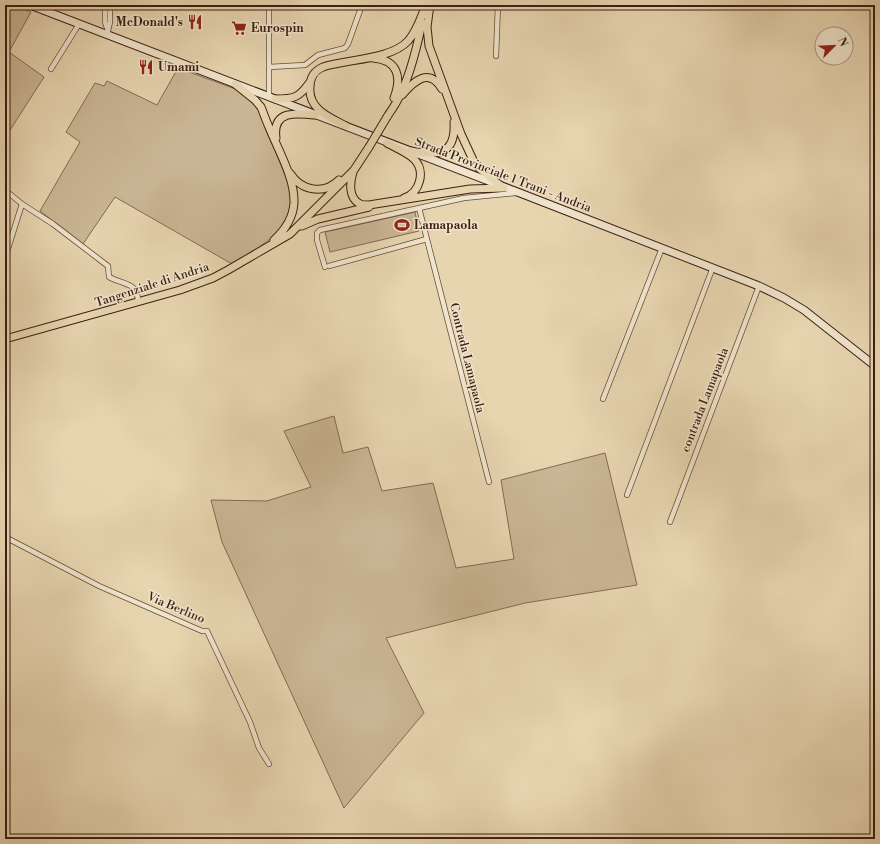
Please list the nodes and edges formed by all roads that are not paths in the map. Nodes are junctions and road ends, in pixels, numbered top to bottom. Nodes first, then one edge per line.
1 (30, 5) edge
2 (105, 5) edge
3 (110, 5) edge
4 (269, 5) edge
5 (362, 5) edge
6 (426, 5) edge
7 (430, 5) edge
8 (498, 5) edge
9 (79, 24) junction
10 (107, 33) junction
11 (496, 56) dead end
12 (369, 57) junction
13 (269, 67) junction
14 (51, 69) dead end
15 (310, 82) junction
16 (235, 84) junction
17 (272, 98) junction
18 (447, 98) junction
19 (398, 100) junction
20 (388, 114) junction
21 (453, 114) junction
22 (315, 115) junction
23 (346, 126) junction
24 (387, 143) junction
25 (277, 144) junction
26 (411, 151) junction
27 (363, 158) junction
28 (286, 167) junction
29 (354, 170) junction
30 (503, 187) junction
31 (5, 190) edge
32 (520, 193) junction
33 (395, 202) junction
34 (22, 204) junction
35 (385, 204) junction
36 (419, 208) junction
37 (293, 231) junction
38 (427, 239) junction
39 (662, 248) junction
40 (259, 253) junction
41 (5, 258) edge
42 (713, 267) junction
43 (759, 286) junction
44 (138, 302) junction
45 (5, 339) edge
46 (875, 366) edge
47 (602, 399) dead end
48 (489, 482) dead end
49 (627, 495) dead end
50 (670, 522) dead end
51 (5, 537) edge
52 (269, 764) dead end

1 - 9 main road, Strada Provinciale 1 Trani - Andria
2 - 10 street
3 - 10 street
4 - 13 street
5 - 13 street
6 - 12 main road
6 - 19 main road, Tangenziale di Andria
7 - 18 main road
8 - 11 street
9 - 10 main road, Strada Provinciale 1 Trani - Andria
9 - 14 street
10 - 16 main road, Strada Provinciale 1 Trani - Andria
12 - 15 main road
12 - 20 main road
13 - 17 street
15 - 17 main road
15 - 23 main road
16 - 17 main road, Strada Provinciale 1 Trani - Andria
16 - 25 main road
17 - 22 main road, Strada Provinciale 1 Trani - Andria
18 - 19 main road
18 - 21 main road
19 - 20 main road, Tangenziale di Andria
20 - 27 main road, Tangenziale di Andria, bridge
21 - 26 main road
21 - 30 main road
22 - 23 main road, Strada Provinciale 1 Trani - Andria
22 - 25 main road
23 - 24 main road, Strada Provinciale 1 Trani - Andria
24 - 26 main road, Strada Provinciale 1 Trani - Andria
24 - 33 main road
25 - 28 main road
26 - 30 main road, Strada Provinciale 1 Trani - Andria
27 - 28 main road
27 - 29 main road, Tangenziale di Andria
28 - 40 main road
29 - 35 main road
29 - 37 main road, Tangenziale di Andria
30 - 32 main road, Strada Provinciale 1 Trani - Andria
30 - 33 main road
31 - 34 street
32 - 36 street
32 - 39 main road, Strada Provinciale 1 Trani - Andria
33 - 35 main road
34 - 41 street
34 - 44 street
35 - 37 main road
36 - 38 street, Contrada Lamapaola
36 - 38 street
37 - 40 main road, Tangenziale di Andria
38 - 48 street, Contrada Lamapaola
39 - 42 main road, Strada Provinciale 1 Trani - Andria
39 - 47 street
40 - 44 main road, Tangenziale di Andria
42 - 43 main road, Strada Provinciale 1 Trani - Andria
42 - 49 street
43 - 46 main road, Strada Provinciale 1 Trani - Andria
43 - 50 street, contrada Lamapaola
44 - 45 main road, Tangenziale di Andria
51 - 52 street, Via Berlino

